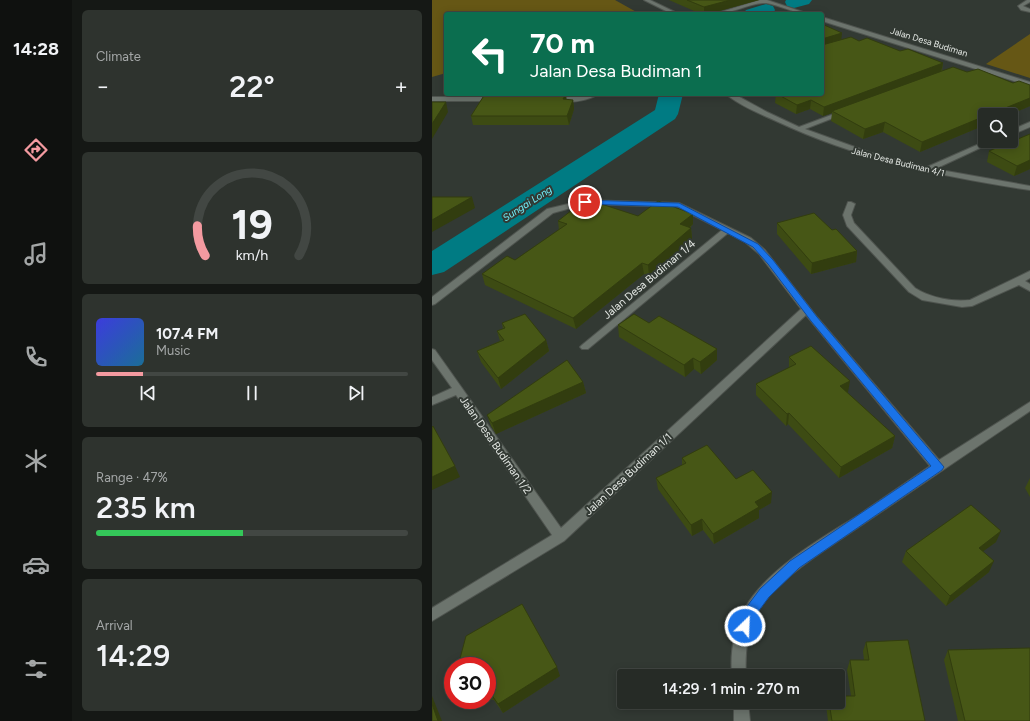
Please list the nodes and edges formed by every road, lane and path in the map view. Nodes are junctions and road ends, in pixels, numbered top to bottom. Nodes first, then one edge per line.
1 (646, 0) edge
2 (763, 0) edge
3 (1030, 0) edge
4 (1030, 11) edge
5 (672, 12) edge
6 (724, 12) edge
7 (800, 12) edge
8 (824, 20) edge
9 (970, 65) junction
10 (960, 69) edge
11 (1030, 84) edge
12 (592, 96) edge
13 (733, 96) edge
14 (432, 99) edge
15 (503, 100) edge
16 (551, 100) edge
17 (850, 110) edge
18 (1030, 124) edge
19 (799, 129) junction
20 (1018, 130) edge
21 (978, 147) edge
22 (927, 170) junction
23 (1030, 188) edge
24 (851, 204) dead end
25 (727, 230) junction
26 (1030, 274) edge
27 (1019, 281) junction
28 (1030, 288) edge
29 (432, 302) edge
30 (806, 309) junction
31 (585, 347) dead end
32 (432, 352) edge
33 (458, 390) junction
34 (432, 401) edge
35 (1030, 406) edge
36 (938, 467) junction
37 (560, 537) junction
38 (432, 615) edge
39 (739, 669) edge
40 (741, 709) edge
41 (742, 721) edge

1 - 5 street
2 - 6 street
2 - 7 street
3 - 4 street
8 - 9 street, Jalan Desa Budiman
9 - 10 street
9 - 11 street, Jalan Desa Budiman
12 - 16 street
13 - 19 street, Jalan Desa Budiman 4/1
14 - 15 street
17 - 19 street
18 - 20 street
19 - 22 street, Jalan Desa Budiman 4/1
21 - 22 street
22 - 23 street, Jalan Desa Budiman 4/1
24 - 27 street
25 - 29 street
25 - 30 street
25 - 31 street, Jalan Desa Budiman 1/4
26 - 27 street
27 - 28 street
30 - 36 street
30 - 37 street, Jalan Desa Budiman 1/1
32 - 33 street, Jalan Desa Budiman 1/2
33 - 34 street
33 - 37 street, Jalan Desa Budiman 1/2
35 - 36 street
36 - 39 street
37 - 38 street, Jalan Desa Budiman 1/1
40 - 41 street

